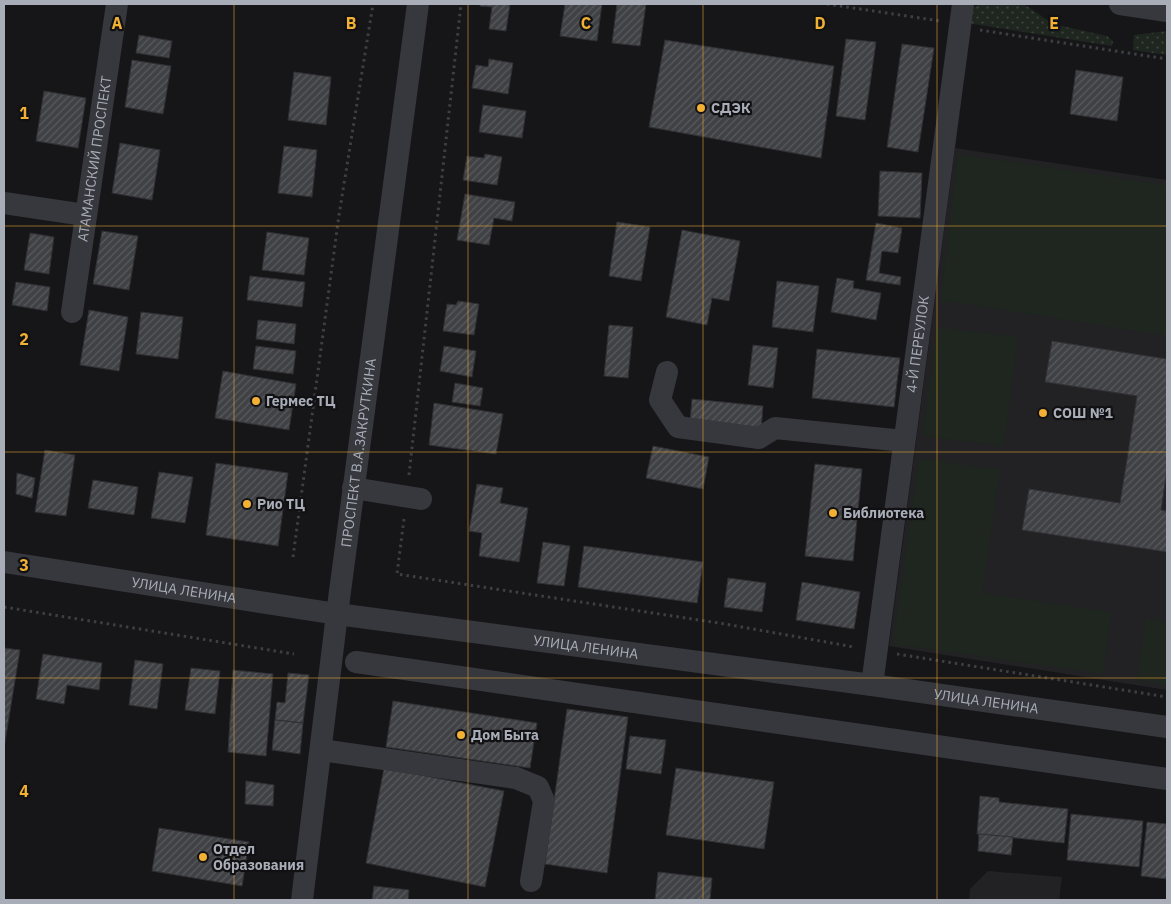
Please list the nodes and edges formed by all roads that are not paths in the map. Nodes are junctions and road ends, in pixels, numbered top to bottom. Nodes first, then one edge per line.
1 (117, 4) edge
2 (418, 4) edge
3 (1120, 4) edge
4 (1167, 11) edge
5 (961, 15) edge
6 (4, 203) edge
7 (85, 215) junction
8 (72, 312) dead end
9 (668, 372) dead end
10 (904, 441) junction
11 (353, 488) junction
12 (414, 498) road end
13 (4, 562) edge
14 (336, 614) junction
15 (356, 662) dead end
16 (872, 685) junction
17 (1167, 727) edge
18 (322, 750) junction
19 (1167, 779) edge
20 (532, 881) dead end
21 (302, 900) edge

1 - 7 street, АТАМАНСКИЙ ПРОСПЕКТ
2 - 11 street, ПРОСПЕКТ В.А.ЗАКРУТКИНА
3 - 4 street
5 - 10 street, 4-Й ПЕРЕУЛОК
6 - 7 street
7 - 8 street, АТАМАНСКИЙ ПРОСПЕКТ
9 - 10 street
10 - 16 street, 4-Й ПЕРЕУЛОК
11 - 12 street
11 - 14 street, ПРОСПЕКТ В.А.ЗАКРУТКИНА
13 - 14 street, УЛИЦА ЛЕНИНА
14 - 16 street, УЛИЦА ЛЕНИНА
14 - 18 street, ПРОСПЕКТ В.А.ЗАКРУТКИНА
15 - 19 street
16 - 17 street, УЛИЦА ЛЕНИНА
18 - 20 street
18 - 21 street, ПРОСПЕКТ В.А.ЗАКРУТКИНА

